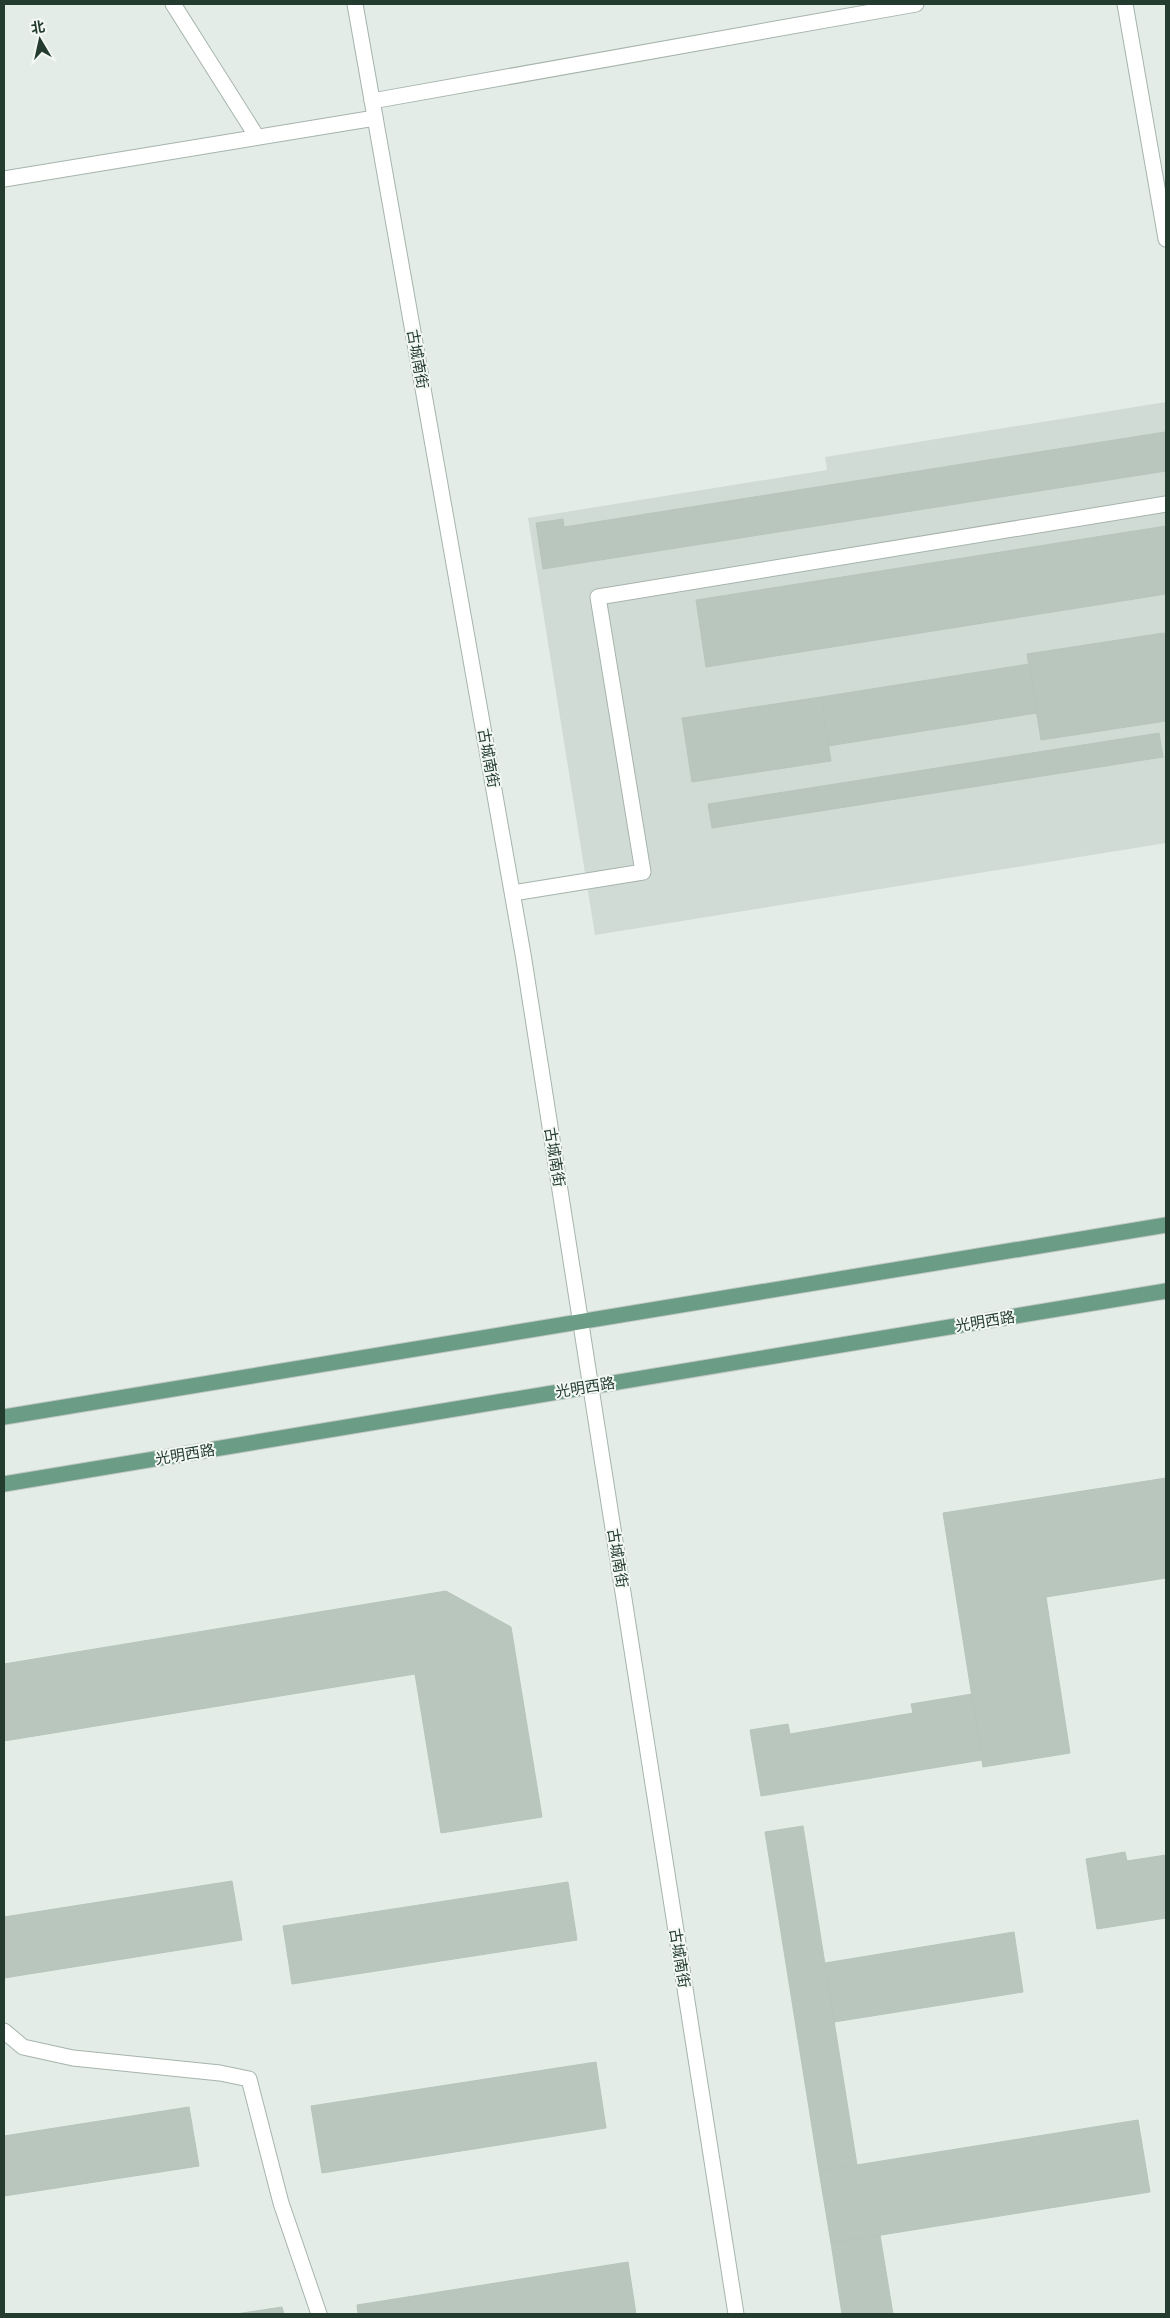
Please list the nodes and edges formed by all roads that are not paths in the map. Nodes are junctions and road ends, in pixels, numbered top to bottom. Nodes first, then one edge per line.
1 (173, 4) edge
2 (355, 4) edge
3 (916, 4) edge
4 (1125, 4) edge
5 (372, 101) junction
6 (375, 118) junction
7 (257, 137) junction
8 (4, 179) edge
9 (1166, 239) edge
10 (1166, 504) edge
11 (513, 893) junction
12 (1166, 1226) edge
13 (1166, 1292) edge
14 (581, 1322) junction
15 (591, 1386) junction
16 (4, 1417) edge
17 (4, 1484) edge
18 (4, 2031) edge
19 (319, 2314) edge
20 (736, 2314) edge

1 - 7 street
2 - 5 street, 古城南街
3 - 5 street
4 - 9 street
5 - 6 street, 古城南街
6 - 7 street
6 - 11 street, 古城南街
7 - 8 street
10 - 11 street
11 - 14 street, 古城南街
12 - 14 main road
13 - 15 main road, 光明西路
14 - 15 street, 古城南街
14 - 16 main road
15 - 17 main road, 光明西路
15 - 20 street, 古城南街
18 - 19 street

